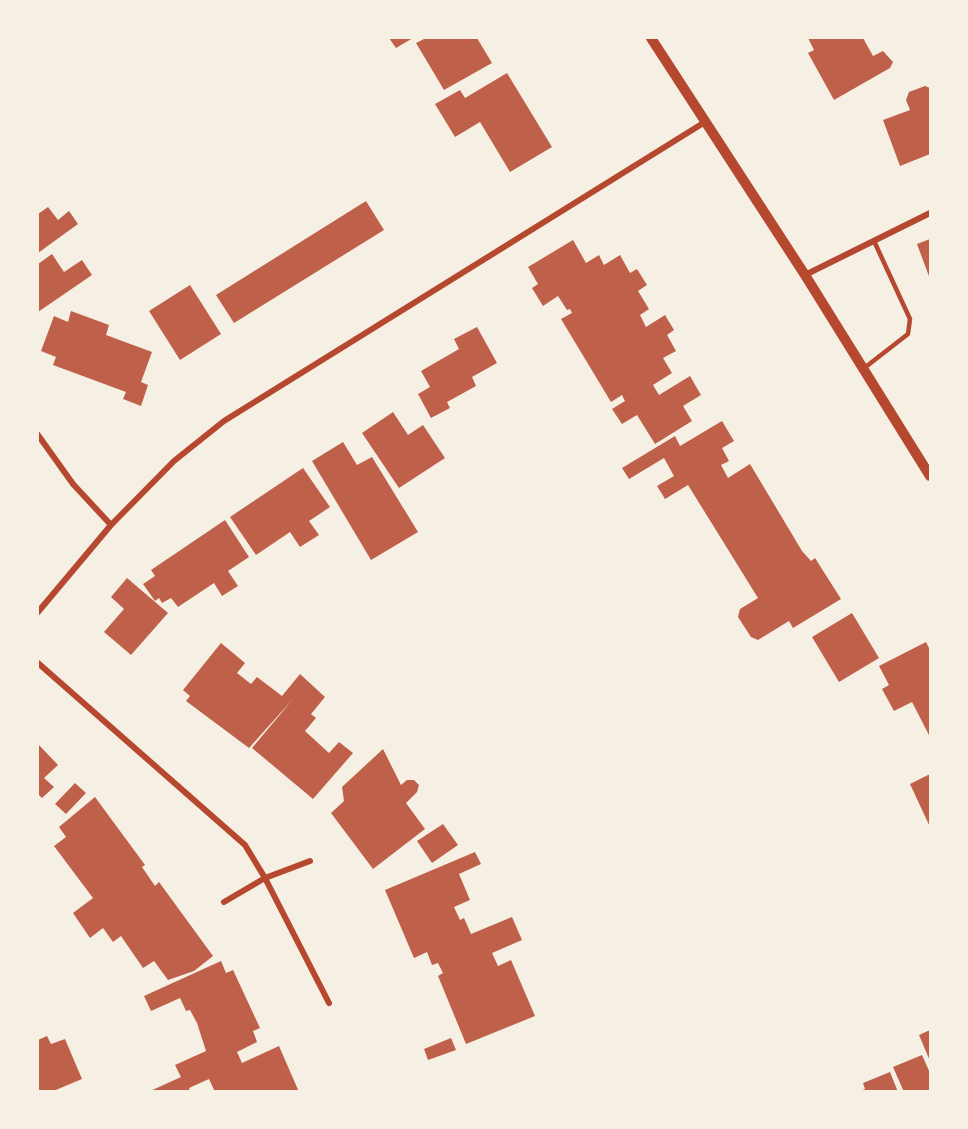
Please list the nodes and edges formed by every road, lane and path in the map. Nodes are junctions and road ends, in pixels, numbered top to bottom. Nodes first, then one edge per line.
1 (651, 38) edge
2 (705, 122) junction
3 (930, 213) edge
4 (874, 241) junction
5 (805, 275) junction
6 (863, 369) junction
7 (38, 435) edge
8 (930, 476) edge
9 (111, 525) junction
10 (38, 612) edge
11 (38, 663) edge
12 (310, 861) dead end
13 (265, 878) junction
14 (224, 902) dead end
15 (329, 1003) dead end

1 - 2 street
2 - 5 street
2 - 9 street
3 - 4 street
4 - 5 street
4 - 6 lane
5 - 6 street
6 - 8 street
7 - 9 street
9 - 10 street
11 - 13 street
12 - 13 street
13 - 14 street
13 - 15 street

